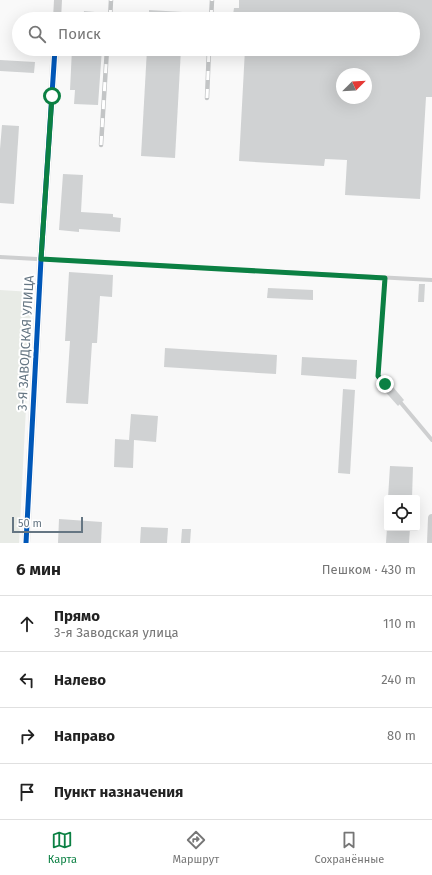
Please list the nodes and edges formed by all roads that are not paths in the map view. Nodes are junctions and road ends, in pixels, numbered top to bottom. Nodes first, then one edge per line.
1 (58, 0) edge
2 (57, 12) edge
3 (55, 56) edge
4 (0, 256) edge
5 (41, 259) junction
6 (385, 278) junction
7 (432, 280) edge
8 (385, 384) dead end
9 (401, 403) dead end
10 (432, 440) edge
11 (432, 518) edge
12 (26, 543) edge
13 (431, 543) edge

1 - 2 street
3 - 5 street, 3-Я ЗАВОДСКАЯ УЛИЦА
4 - 5 lane
5 - 6 lane
5 - 12 street, 3-Я ЗАВОДСКАЯ УЛИЦА
6 - 7 lane
6 - 8 lane
9 - 10 lane
11 - 13 street

